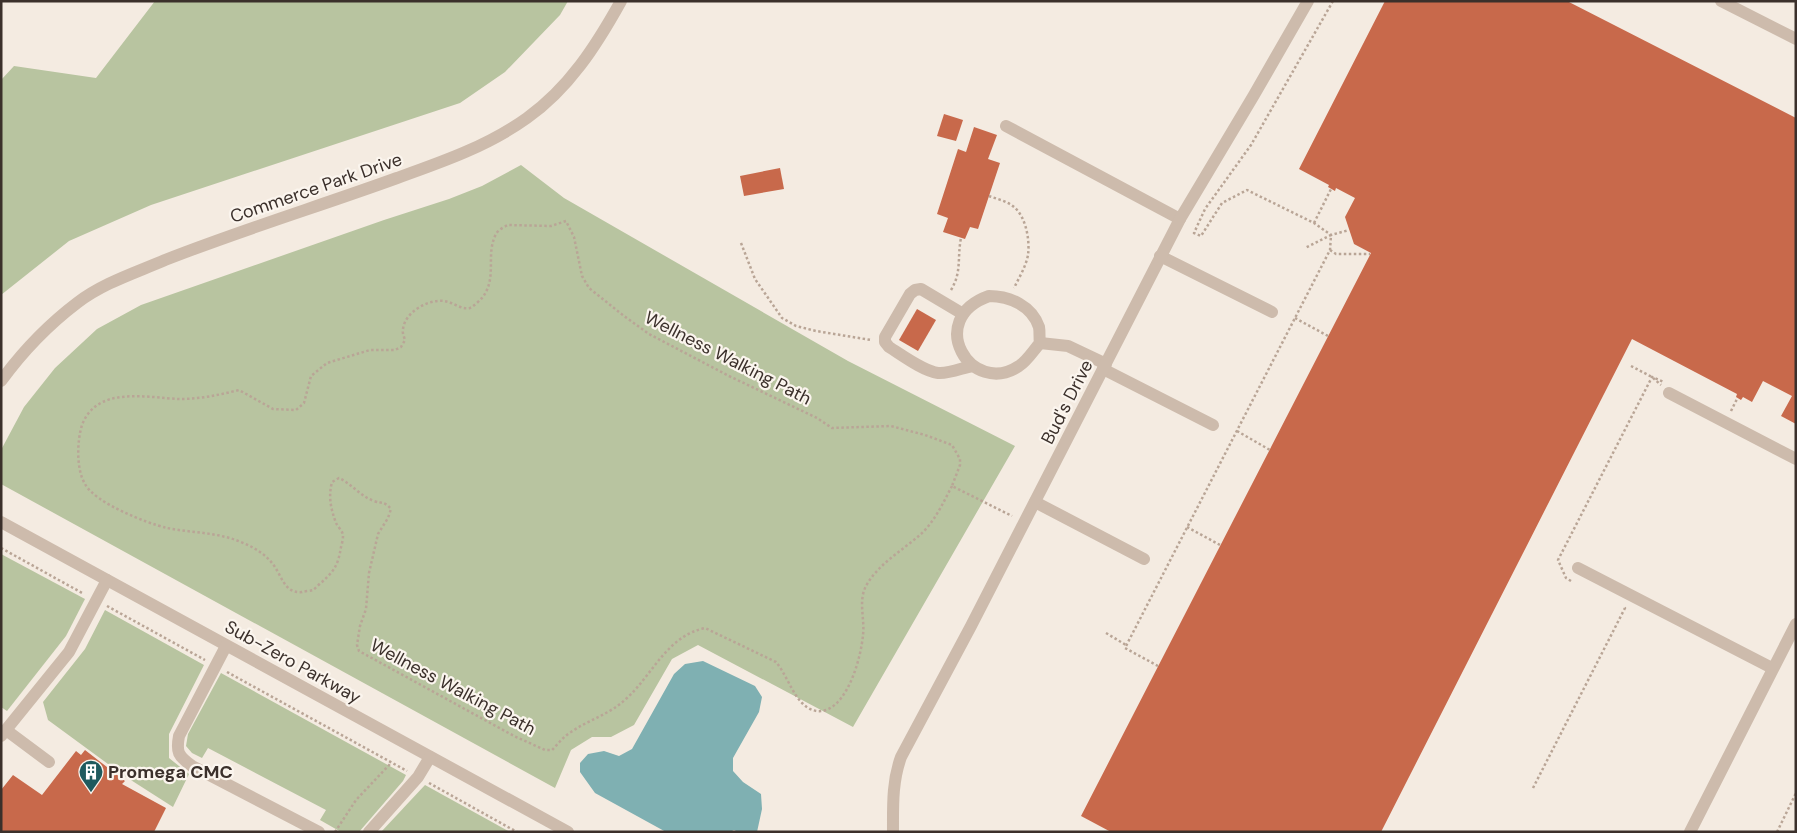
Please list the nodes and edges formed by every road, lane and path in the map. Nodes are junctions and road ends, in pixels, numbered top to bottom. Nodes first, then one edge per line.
1 (621, 1) edge
2 (1308, 1) edge
3 (1333, 1) edge
4 (1721, 1) edge
5 (1796, 39) edge
6 (1006, 126) dead end
7 (1331, 189) dead end
8 (989, 196) dead end
9 (1180, 219) junction
10 (1314, 224) junction
11 (1349, 230) dead end
12 (1331, 235) junction
13 (961, 238) dead end
14 (741, 242) dead end
15 (1305, 248) dead end
16 (1330, 250) junction
17 (1370, 254) dead end
18 (1160, 256) junction
19 (1008, 298) junction
20 (944, 302) junction
21 (1272, 312) dead end
22 (963, 314) junction
23 (1295, 318) junction
24 (1328, 336) dead end
25 (1040, 343) junction
26 (889, 347) junction
27 (972, 366) junction
28 (1104, 366) junction
29 (1631, 366) dead end
30 (1652, 376) junction
31 (1, 381) edge
32 (1669, 389) junction
33 (1737, 399) dead end
34 (1729, 414) dead end
35 (1213, 425) dead end
36 (1237, 431) junction
37 (1270, 450) dead end
38 (1796, 459) edge
39 (952, 486) junction
40 (1035, 502) junction
41 (1, 522) edge
42 (1025, 522) junction
43 (1187, 527) junction
44 (1220, 545) dead end
45 (1, 548) edge
46 (1144, 559) dead end
47 (1578, 568) dead end
48 (107, 580) junction
49 (1574, 583) dead end
50 (97, 601) junction
51 (1616, 604) dead end
52 (1796, 624) edge
53 (1106, 633) dead end
54 (1127, 645) junction
55 (226, 646) junction
56 (216, 666) junction
57 (1158, 666) dead end
58 (1772, 668) junction
59 (4, 733) edge
60 (430, 757) junction
61 (49, 762) dead end
62 (391, 763) junction
63 (418, 777) junction
64 (1533, 788) dead end
65 (1796, 793) edge
66 (319, 832) edge
67 (335, 832) edge
68 (369, 832) edge
69 (517, 832) edge
70 (568, 832) edge
71 (893, 832) edge
72 (1690, 832) edge
73 (1778, 832) edge

1 - 31 street, Commerce Park Drive
2 - 9 street, Bud's Drive
3 - 10 path
4 - 5 street
6 - 9 street
7 - 10 path
8 - 19 path
9 - 18 street, Bud's Drive
10 - 12 path
11 - 12 path
12 - 15 path
12 - 16 path
13 - 20 path
14 - 26 path
16 - 17 path
16 - 23 path
18 - 21 street
18 - 28 street, Bud's Drive
19 - 22 street
19 - 25 street
20 - 22 street
20 - 26 street
22 - 27 street
23 - 24 path
23 - 36 path
25 - 27 street
25 - 28 street
26 - 27 street
28 - 35 street
28 - 40 street, Bud's Drive
29 - 30 path
30 - 32 path
30 - 32 path
30 - 49 path
32 - 38 street
33 - 34 path
36 - 37 path
36 - 43 path
39 - 39 path, Wellness Walking Path
39 - 42 path
40 - 42 street, Bud's Drive
40 - 46 street
41 - 48 street, Sub-Zero Parkway
42 - 71 street, Bud's Drive
43 - 44 path
43 - 54 path
45 - 50 path
47 - 58 street
48 - 50 street
48 - 55 street, Sub-Zero Parkway
50 - 56 path
50 - 59 street
51 - 64 path
52 - 58 street
53 - 54 path
54 - 57 path
55 - 56 street
55 - 60 street, Sub-Zero Parkway
56 - 62 path
56 - 66 street
58 - 72 street
59 - 61 street
60 - 63 street
60 - 70 street, Sub-Zero Parkway
62 - 63 path
62 - 67 path
63 - 68 street
63 - 69 path
65 - 73 path

